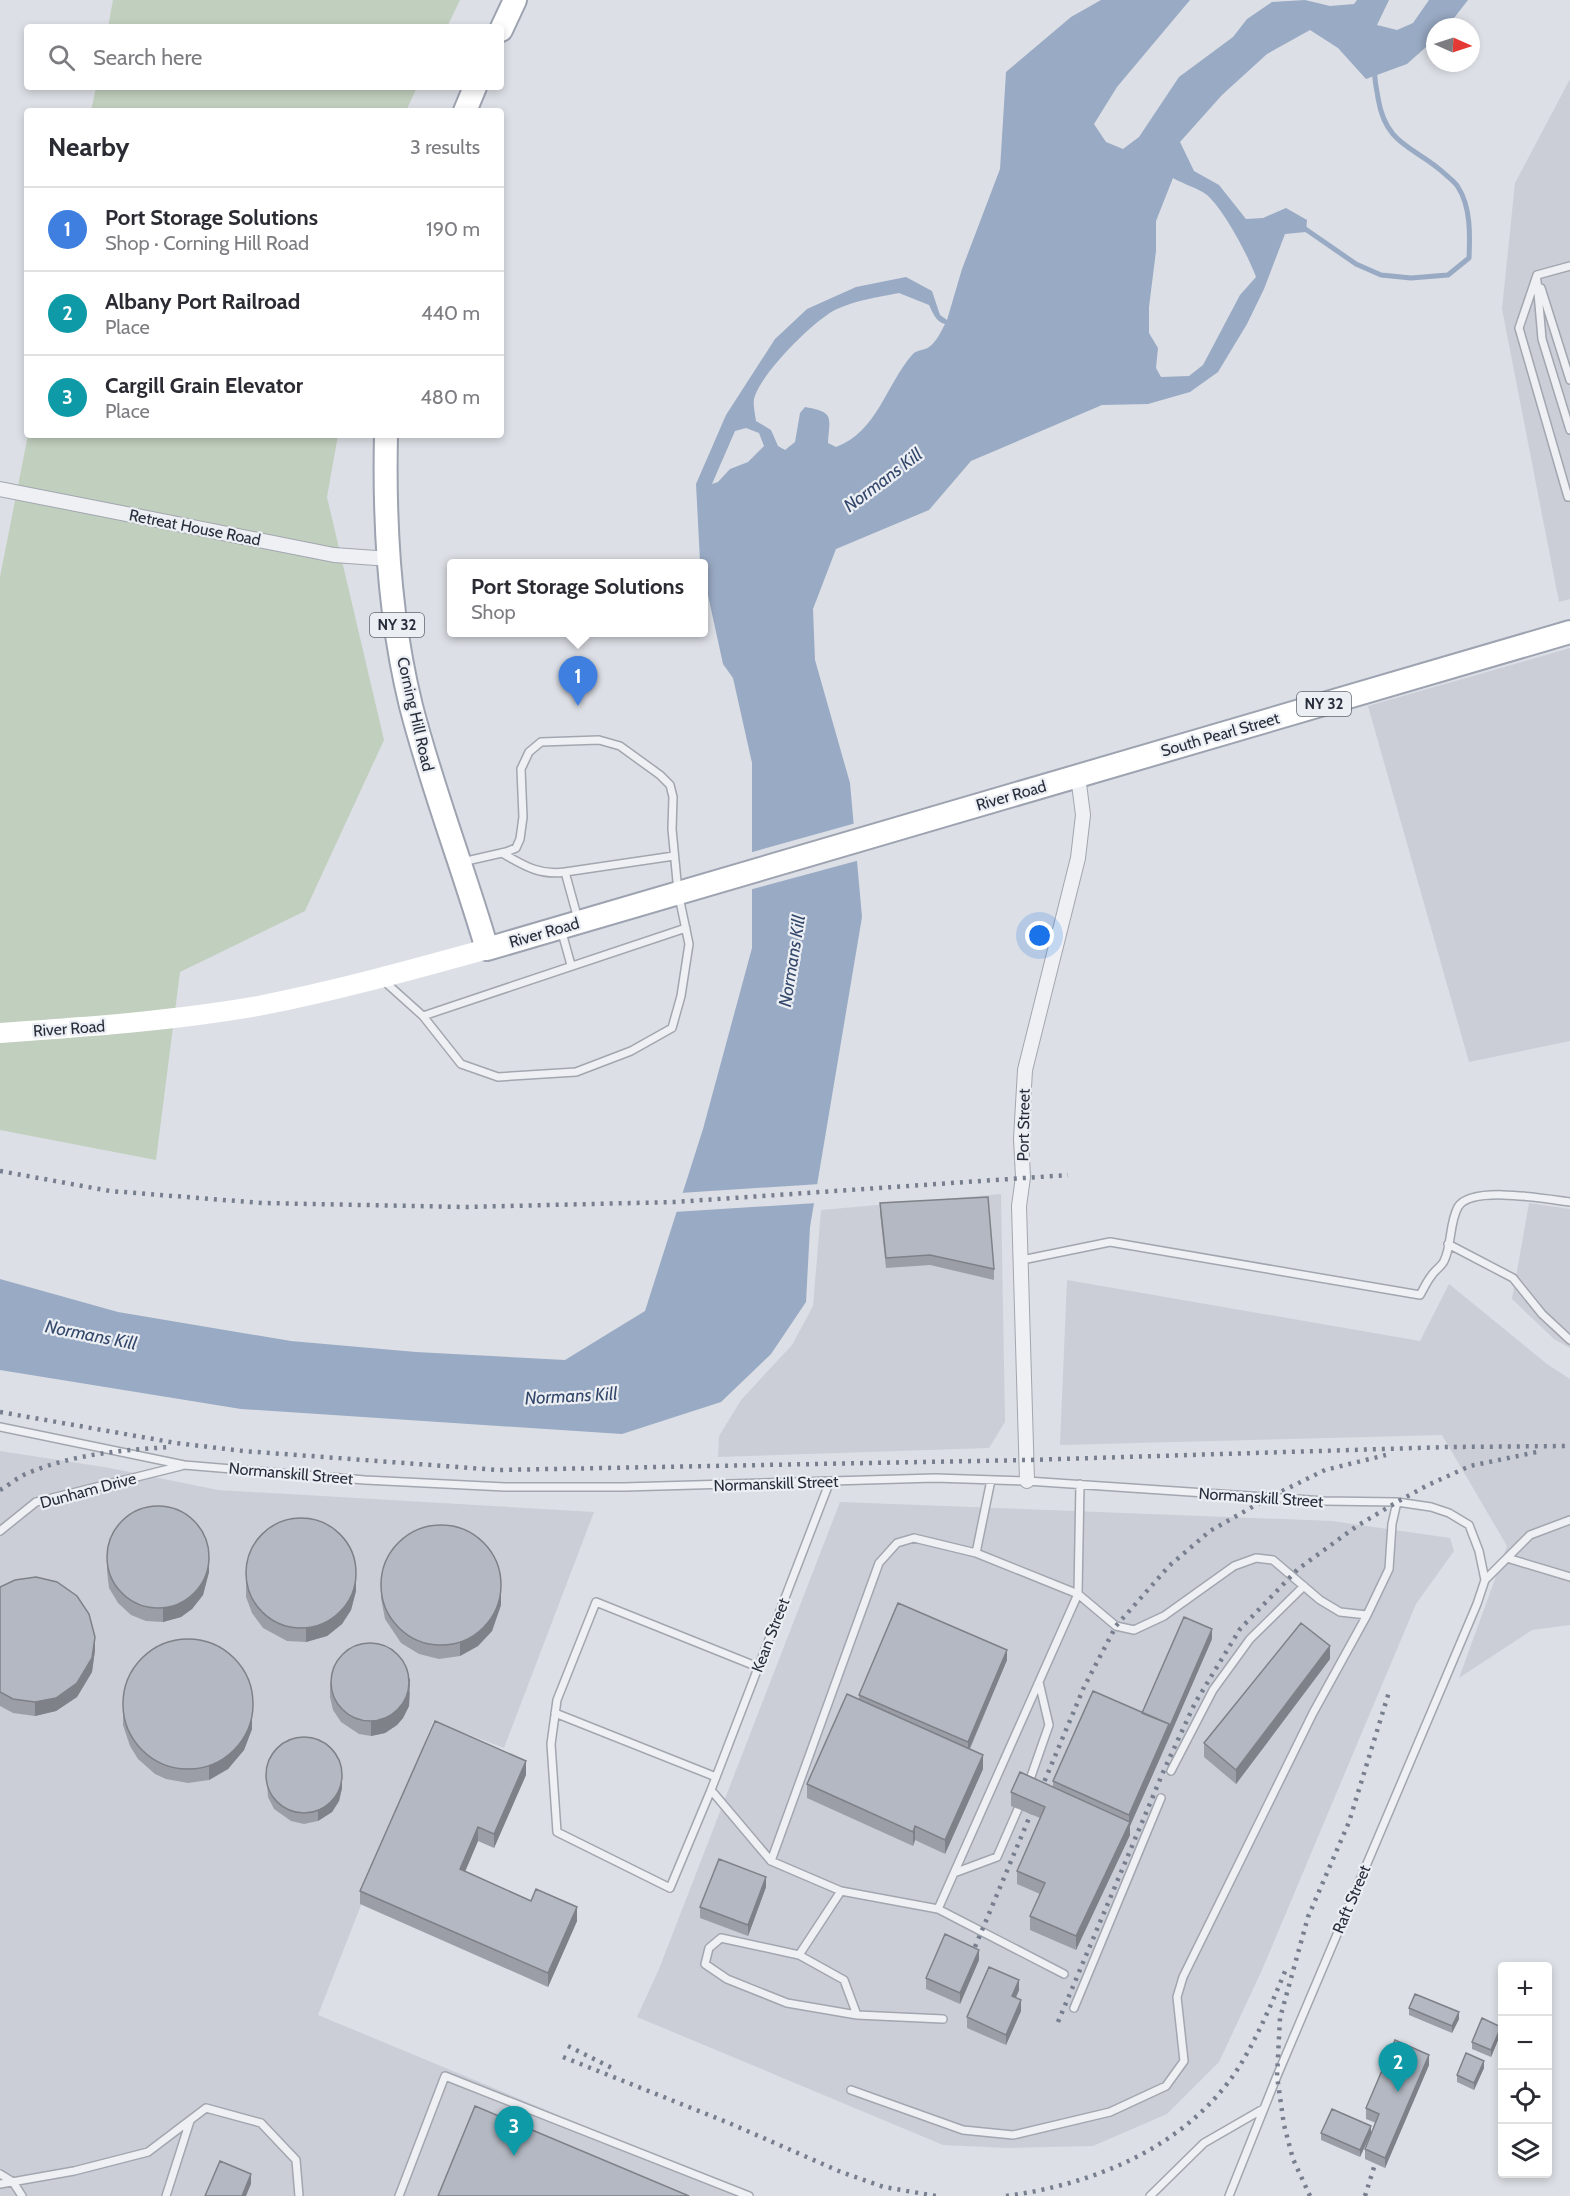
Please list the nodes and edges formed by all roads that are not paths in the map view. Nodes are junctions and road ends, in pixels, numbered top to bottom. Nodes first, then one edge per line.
1 (515, 0) edge
2 (504, 24) edge
3 (474, 90) edge
4 (466, 108) edge
5 (1570, 267) edge
6 (1537, 275) junction
7 (1570, 380) edge
8 (1570, 430) edge
9 (386, 438) edge
10 (0, 489) edge
11 (1570, 498) edge
12 (390, 560) junction
13 (1570, 632) edge
14 (1078, 776) junction
15 (502, 853) junction
16 (674, 856) junction
17 (459, 863) junction
18 (565, 872) junction
19 (678, 892) junction
20 (569, 924) junction
21 (686, 928) junction
22 (487, 949) junction
23 (572, 965) junction
24 (382, 979) junction
25 (423, 1016) junction
26 (0, 1033) edge
27 (1570, 1202) edge
28 (1448, 1244) junction
29 (1022, 1260) junction
30 (1570, 1340) edge
31 (0, 1427) edge
32 (184, 1465) junction
33 (991, 1480) junction
34 (830, 1481) junction
35 (1027, 1481) junction
36 (1080, 1484) junction
37 (1397, 1502) junction
38 (1570, 1520) edge
39 (0, 1531) edge
40 (976, 1553) junction
41 (1507, 1558) junction
42 (1570, 1577) edge
43 (1485, 1580) junction
44 (1304, 1586) junction
45 (1078, 1594) junction
46 (1366, 1615) junction
47 (758, 1667) junction
48 (1039, 1682) junction
49 (555, 1713) junction
50 (1172, 1771) dead end
51 (716, 1777) junction
52 (1026, 1789) edge
53 (711, 1790) junction
54 (1161, 1798) dead end
55 (1018, 1809) edge
56 (771, 1860) junction
57 (954, 1873) junction
58 (841, 1891) junction
59 (938, 1909) junction
60 (799, 1955) junction
61 (1064, 1974) dead end
62 (1074, 2008) dead end
63 (856, 2015) junction
64 (943, 2019) dead end
65 (851, 2090) dead end
66 (1263, 2109) junction
67 (190, 2121) junction
68 (0, 2175) edge
69 (12, 2181) junction
70 (0, 2184) edge
71 (22, 2196) edge
72 (166, 2196) edge
73 (299, 2196) edge
74 (399, 2196) edge
75 (749, 2196) edge
76 (1150, 2196) edge
77 (1229, 2196) edge

1 - 2 main road
3 - 4 main road
5 - 6 lane
6 - 7 lane
6 - 8 lane
6 - 11 lane
9 - 12 main road, Corning Hill Road / NY 32
10 - 12 street, Retreat House Road
12 - 17 main road, Corning Hill Road / NY 32
13 - 14 main road, South Pearl Street / NY 32
14 - 19 main road, River Road / NY 32
14 - 29 street, Port Street
15 - 16 lane
15 - 17 lane
15 - 18 lane
16 - 18 lane
16 - 19 lane
17 - 22 main road, Corning Hill Road / NY 32
18 - 20 lane
19 - 20 main road, River Road / NY 32
19 - 21 lane
20 - 22 main road, River Road / NY 32
20 - 23 lane
21 - 23 lane
21 - 25 lane
22 - 24 main road, River Road
23 - 25 lane
24 - 25 lane
24 - 26 main road, River Road
27 - 28 lane
28 - 29 lane
28 - 30 lane
29 - 35 street, Port Street
31 - 32 lane, Normanskill Street
32 - 34 lane, Normanskill Street
32 - 39 lane, Dunham Drive
33 - 34 lane, Normanskill Street
33 - 35 lane, Normanskill Street
33 - 40 lane
34 - 47 lane, Kean Street
35 - 36 lane, Normanskill Street
36 - 37 lane, Normanskill Street
36 - 45 lane
37 - 43 lane, Normanskill Street
37 - 46 lane
38 - 41 lane
40 - 45 lane
40 - 56 lane
41 - 42 lane
41 - 43 lane
43 - 66 lane, Raft Street
44 - 45 lane
44 - 46 lane
44 - 50 lane
45 - 48 lane
46 - 65 lane
47 - 49 lane
47 - 51 lane, Kean Street
48 - 52 lane
48 - 57 lane
49 - 51 lane
49 - 53 lane, Kean Street
51 - 53 lane, Kean Street
53 - 56 lane
54 - 62 lane
55 - 57 lane
56 - 58 lane
57 - 59 lane
58 - 59 lane
58 - 60 lane
59 - 61 lane
60 - 63 lane
60 - 63 lane
63 - 64 lane
66 - 76 lane
66 - 77 lane, Raft Street
67 - 69 lane
67 - 72 lane
67 - 73 lane
68 - 69 lane
69 - 70 lane
69 - 71 lane
74 - 75 lane

